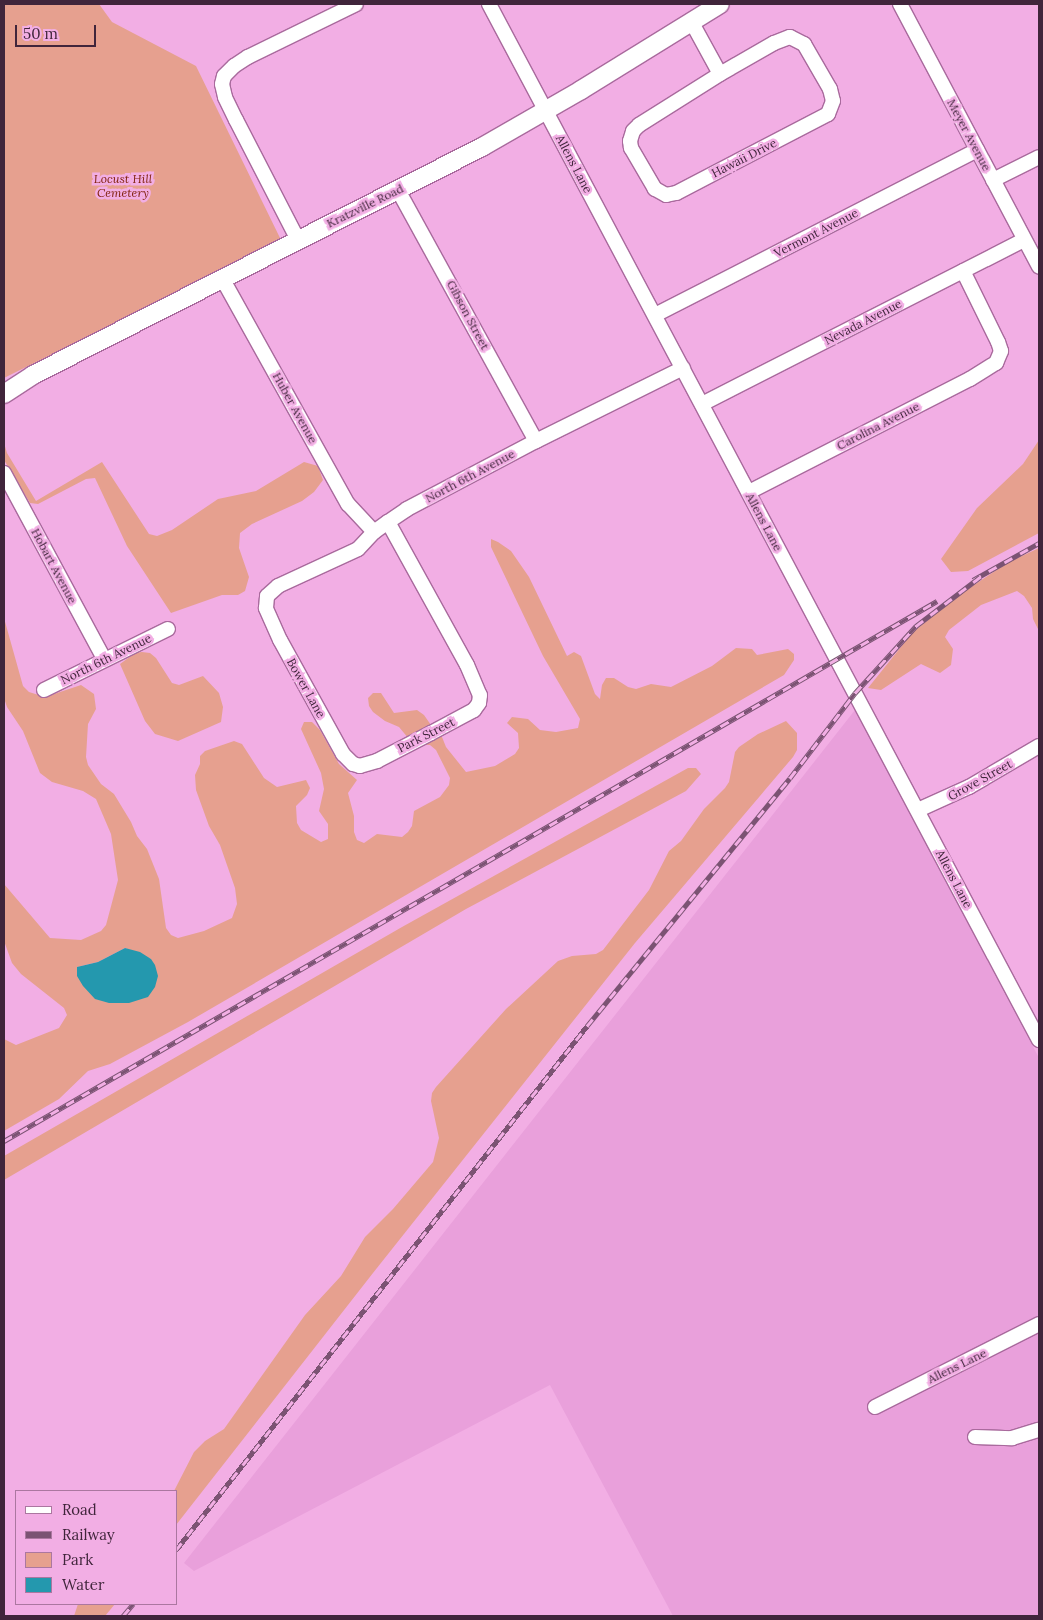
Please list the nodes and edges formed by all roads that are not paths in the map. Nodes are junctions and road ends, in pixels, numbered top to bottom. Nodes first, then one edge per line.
1 (356, 4) edge
2 (489, 4) edge
3 (720, 4) edge
4 (900, 4) edge
5 (691, 21) junction
6 (720, 74) junction
7 (545, 111) junction
8 (977, 150) junction
9 (1039, 157) edge
10 (993, 180) junction
11 (398, 190) junction
12 (298, 240) junction
13 (1024, 240) junction
14 (1039, 266) edge
15 (963, 271) junction
16 (222, 278) junction
17 (655, 315) junction
18 (683, 368) junction
19 (4, 394) edge
20 (702, 404) junction
21 (536, 441) junction
22 (4, 472) edge
23 (748, 492) junction
24 (388, 522) junction
25 (374, 532) junction
26 (267, 596) joint
27 (168, 629) dead end
28 (104, 659) junction
29 (44, 690) dead end
30 (1039, 746) edge
31 (365, 765) joint
32 (918, 810) junction
33 (1039, 1040) edge
34 (1039, 1324) edge
35 (875, 1407) dead end
36 (1039, 1430) edge
37 (975, 1437) dead end

1 - 12 street
2 - 7 street, Allens Lane
3 - 5 main road, Kratzville Road
4 - 8 street, Meyer Avenue
5 - 6 street
5 - 7 main road, Kratzville Road
6 - 6 street, Hawaii Drive
7 - 11 main road, Kratzville Road
7 - 17 street, Allens Lane
8 - 10 street, Meyer Avenue
8 - 17 street, Vermont Avenue
9 - 10 street
10 - 13 street, Meyer Avenue
11 - 12 main road, Kratzville Road
11 - 21 street, Gibson Street
12 - 16 main road, Kratzville Road
13 - 14 street, Meyer Avenue
13 - 15 street, Nevada Avenue
15 - 20 street, Nevada Avenue
15 - 23 street, Carolina Avenue
16 - 19 main road, Kratzville Road
16 - 25 street, Huber Avenue
17 - 18 street, Allens Lane
18 - 20 street, Allens Lane
18 - 21 street, North 6th Avenue
20 - 23 street, Allens Lane
21 - 24 street, North 6th Avenue
22 - 28 street, Hobart Avenue
23 - 32 street, Allens Lane
24 - 25 street, North 6th Avenue
24 - 31 street, Park Street
25 - 26 street, North 6th Avenue
26 - 31 street, Bower Lane
27 - 28 street, North 6th Avenue
28 - 29 street, North 6th Avenue
30 - 32 street, Grove Street
32 - 33 street, Allens Lane
34 - 35 street, Allens Lane
36 - 37 street

